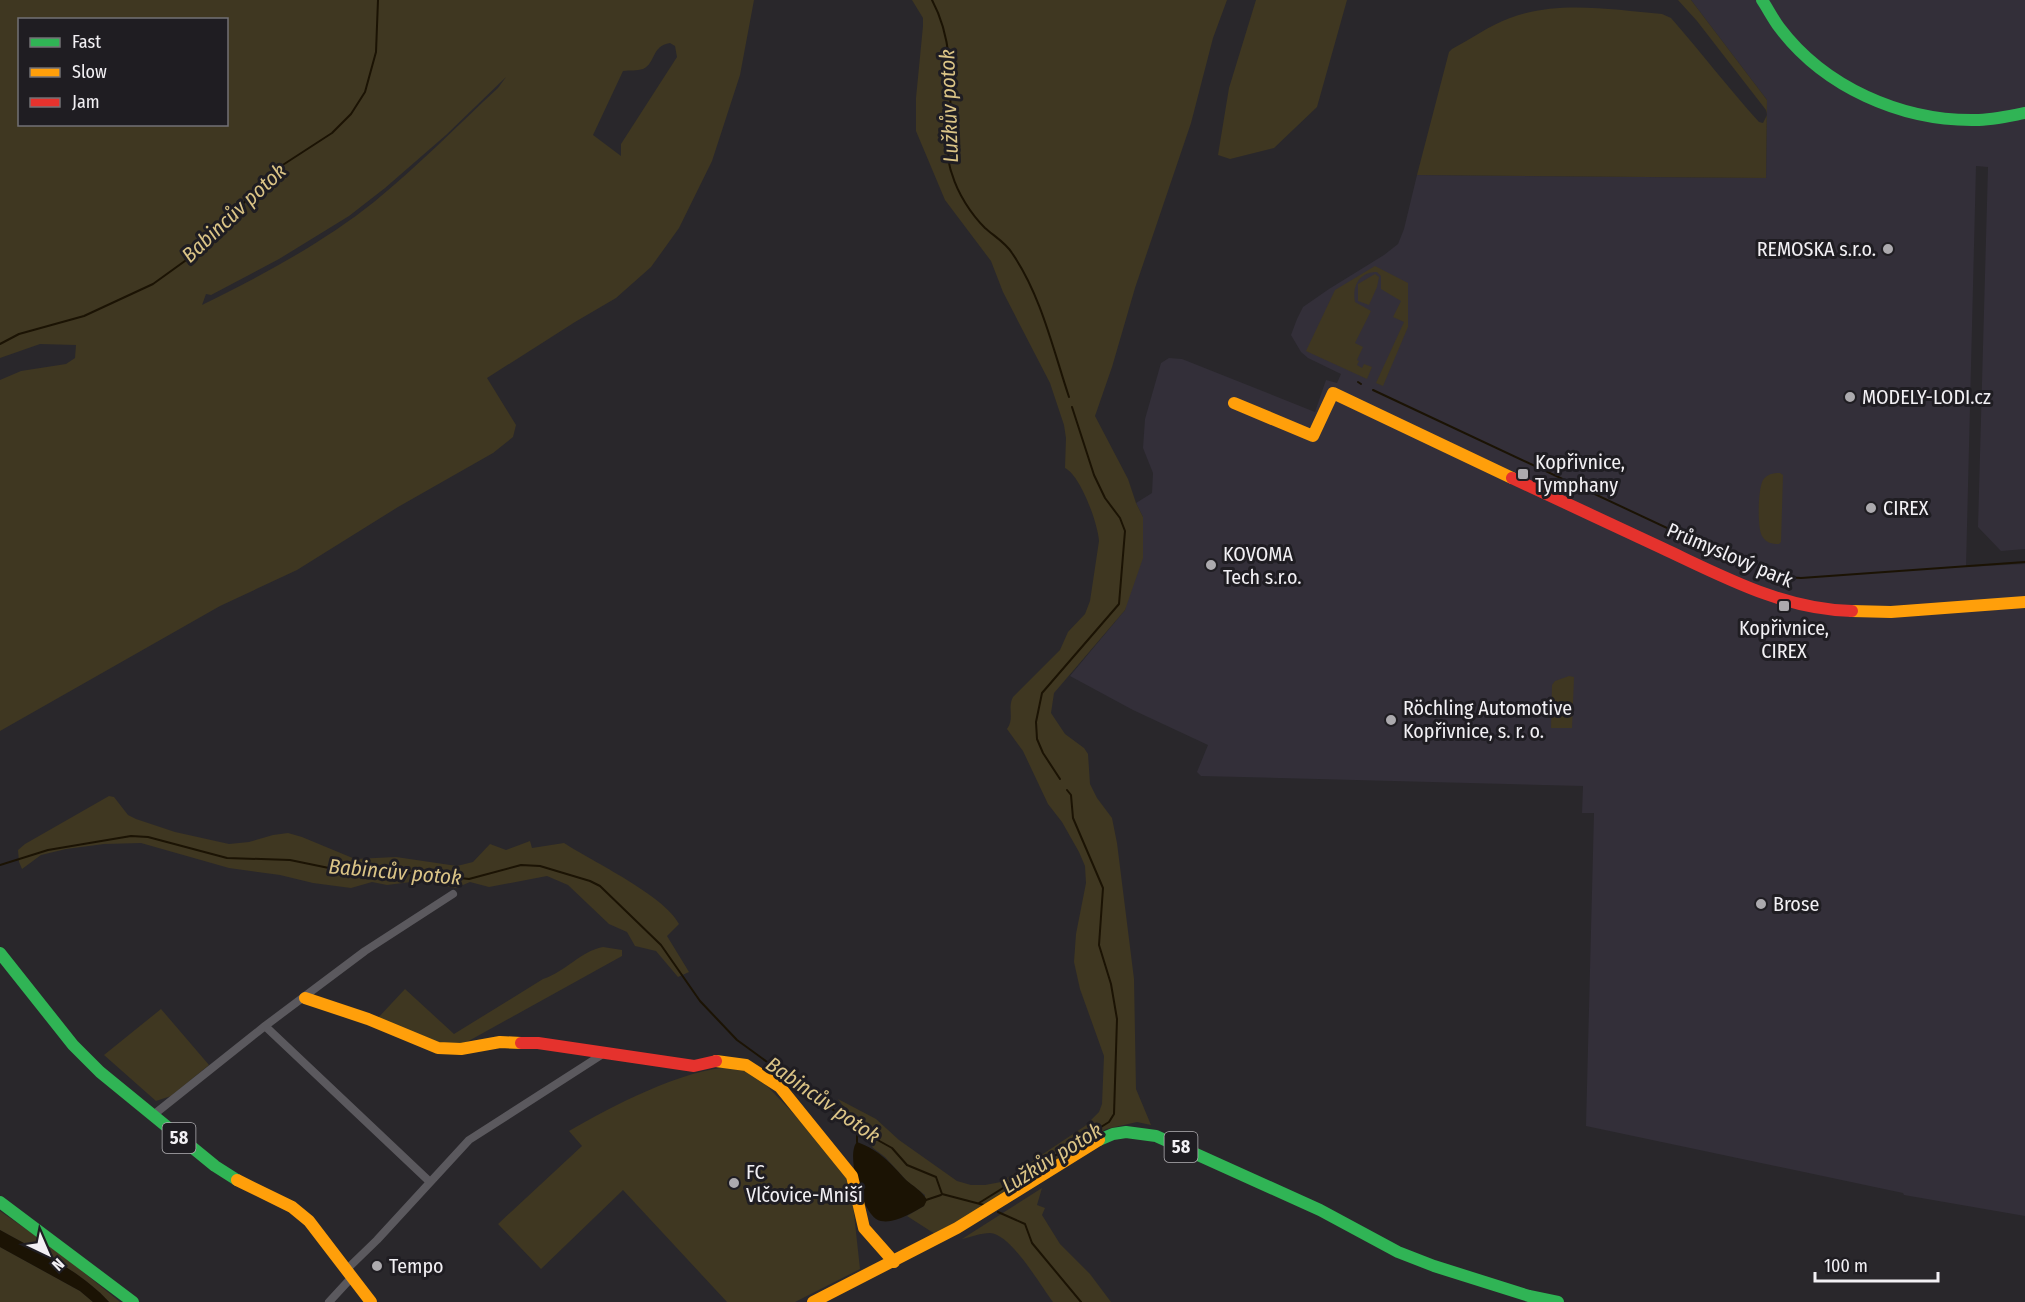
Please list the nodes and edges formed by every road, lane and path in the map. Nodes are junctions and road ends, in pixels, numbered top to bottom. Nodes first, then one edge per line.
1 (1762, 0) edge
2 (2025, 113) edge
3 (1234, 403) dead end
4 (2025, 602) edge
5 (453, 894) dead end
6 (0, 953) edge
7 (305, 998) junction
8 (265, 1026) junction
9 (606, 1052) junction
10 (152, 1116) junction
11 (430, 1182) junction
12 (0, 1202) edge
13 (894, 1262) junction
14 (349, 1274) junction
15 (133, 1302) edge
16 (329, 1302) edge
17 (370, 1302) edge
18 (813, 1302) edge
19 (1558, 1302) edge

1 - 2 street
3 - 4 street, Průmyslový park
5 - 7 street
6 - 10 street, 58
7 - 8 street
7 - 9 street
8 - 10 street
8 - 11 street
9 - 11 street
9 - 13 street
10 - 14 street, 58
11 - 14 street
12 - 15 street
13 - 18 street, 58
13 - 19 street, 58
14 - 16 street
14 - 17 street, 58

